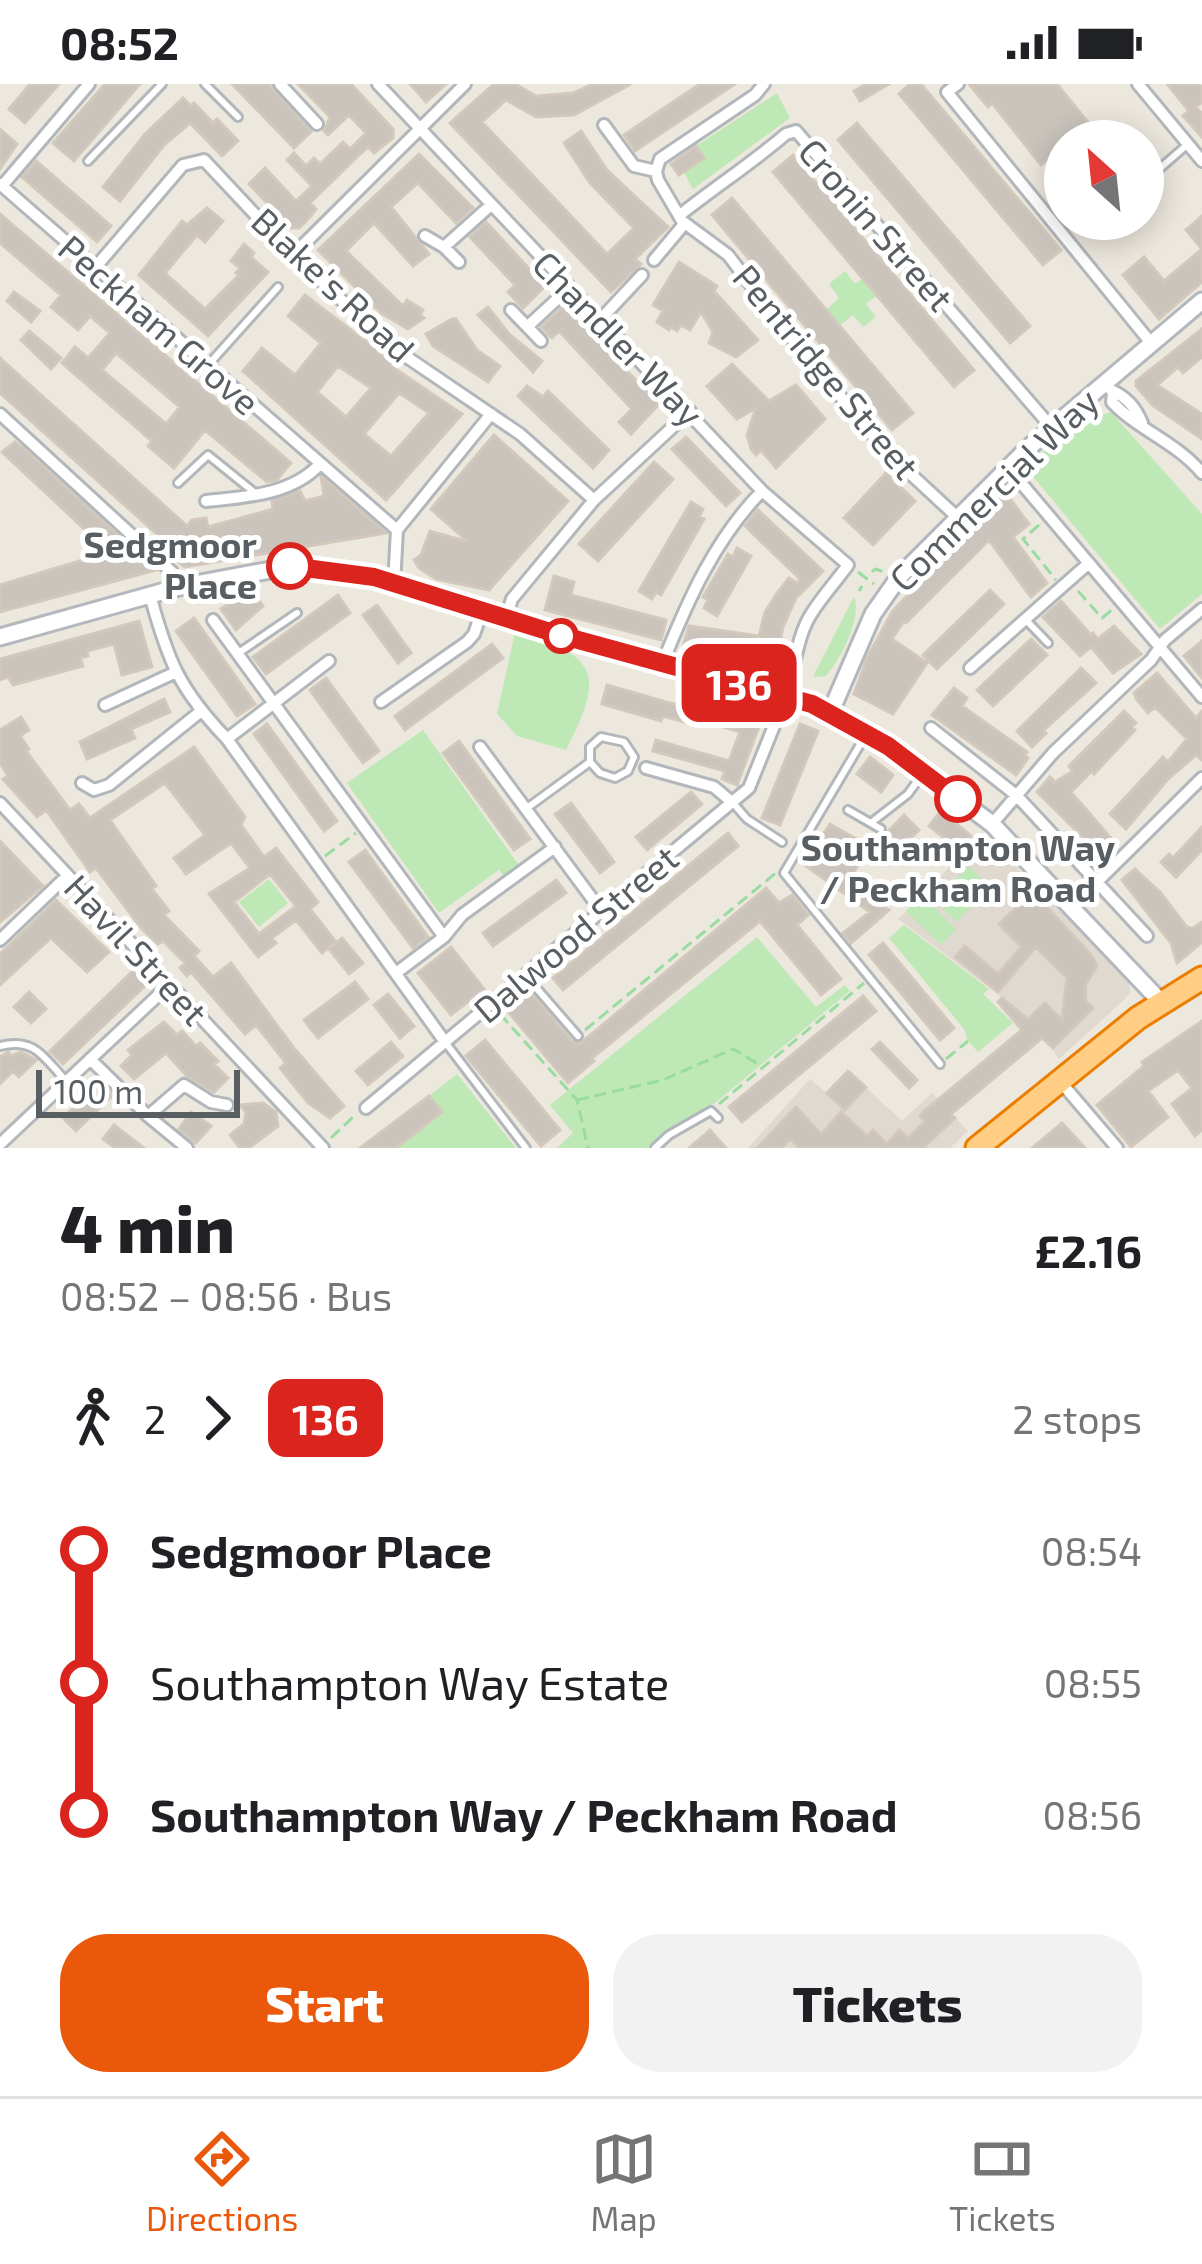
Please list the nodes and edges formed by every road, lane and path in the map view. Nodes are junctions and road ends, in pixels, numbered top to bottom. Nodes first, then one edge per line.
1 (89, 84) edge
2 (162, 84) edge
3 (205, 84) edge
4 (280, 84) edge
5 (378, 84) edge
6 (465, 84) edge
7 (764, 84) edge
8 (958, 84) edge
9 (1138, 84) edge
10 (238, 117) dead end
11 (317, 124) dead end
12 (604, 125) dead end
13 (420, 127) junction
14 (1188, 144) junction
15 (88, 160) dead end
16 (1202, 161) edge
17 (1164, 165) edge
18 (656, 171) junction
19 (1, 185) edge
20 (490, 205) junction
21 (682, 219) junction
22 (425, 236) dead end
23 (444, 247) junction
24 (293, 255) junction
25 (654, 260) dead end
26 (459, 262) dead end
27 (94, 268) junction
28 (642, 275) dead end
29 (278, 286) dead end
30 (568, 289) junction
31 (1202, 301) edge
32 (511, 310) dead end
33 (599, 321) junction
34 (528, 326) junction
35 (541, 341) dead end
36 (1151, 344) junction
37 (207, 367) junction
38 (1109, 388) junction
39 (689, 411) junction
40 (0, 414) edge
41 (491, 414) junction
42 (15, 427) junction
43 (1052, 428) junction
44 (0, 433) edge
45 (319, 465) junction
46 (1200, 467) edge
47 (1016, 477) dead end
48 (178, 483) dead end
49 (762, 491) junction
50 (258, 496) junction
51 (594, 500) junction
52 (206, 501) dead end
53 (956, 516) junction
54 (397, 530) junction
55 (1089, 563) junction
56 (848, 565) junction
57 (872, 572) dead end
58 (882, 573) dead end
59 (870, 581) dead end
60 (394, 584) junction
61 (179, 587) junction
62 (150, 595) junction
63 (482, 610) junction
64 (1202, 610) edge
65 (297, 613) dead end
66 (1024, 617) junction
67 (506, 618) junction
68 (213, 620) dead end
69 (0, 637) edge
70 (1048, 644) dead end
71 (1160, 647) junction
72 (237, 654) junction
73 (329, 661) dead end
74 (663, 662) junction
75 (970, 668) dead end
76 (698, 672) junction
77 (793, 672) dead end
78 (174, 673) junction
79 (786, 696) junction
80 (1202, 697) edge
81 (381, 702) dead end
82 (272, 703) junction
83 (105, 705) dead end
84 (741, 705) dead end
85 (831, 711) junction
86 (200, 712) junction
87 (931, 728) dead end
88 (867, 733) junction
89 (227, 740) junction
90 (480, 747) dead end
91 (590, 762) junction
92 (646, 768) dead end
93 (923, 773) junction
94 (1202, 778) edge
95 (82, 783) dead end
96 (1016, 795) junction
97 (0, 803) edge
98 (733, 803) junction
99 (526, 808) junction
100 (848, 810) dead end
101 (872, 821) junction
102 (992, 824) junction
103 (365, 826) junction
104 (881, 829) dead end
105 (782, 842) dead end
106 (555, 847) junction
107 (314, 864) junction
108 (784, 869) junction
109 (67, 876) junction
110 (1098, 880) junction
111 (602, 912) junction
112 (1147, 936) dead end
113 (444, 937) junction
114 (0, 940) edge
115 (396, 974) junction
116 (525, 975) junction
117 (870, 978) junction
118 (1202, 978) edge
119 (168, 986) junction
120 (1161, 1002) junction
121 (491, 1004) junction
122 (578, 1036) joint
123 (968, 1041) dead end
124 (445, 1042) junction
125 (0, 1046) edge
126 (90, 1059) junction
127 (940, 1064) joint
128 (763, 1067) junction
129 (1059, 1080) junction
130 (67, 1081) junction
131 (577, 1100) junction
132 (227, 1105) dead end
133 (366, 1108) joint
134 (714, 1115) joint
135 (148, 1116) junction
136 (0, 1144) edge
137 (324, 1145) edge
138 (188, 1148) edge
139 (526, 1148) edge
140 (588, 1148) edge
141 (656, 1148) edge
142 (977, 1148) edge
143 (1117, 1148) edge

1 - 19 street
2 - 15 lane
3 - 10 lane
4 - 11 street
5 - 13 street, Chandler Way
6 - 13 street
7 - 18 street
8 - 36 street
9 - 14 street
12 - 18 street
13 - 20 street, Chandler Way
13 - 24 street
14 - 16 street
14 - 17 lane
18 - 21 street, Pentridge Street
19 - 27 street, Peckham Grove
20 - 23 street
20 - 30 street, Chandler Way
21 - 25 street
21 - 43 street, Cronin Street
21 - 53 street, Pentridge Street
22 - 23 street
23 - 26 street
24 - 27 street, Blake's Road
24 - 41 street, Blake's Road
27 - 37 street, Peckham Grove
28 - 33 street
29 - 37 lane
30 - 33 street, Chandler Way
30 - 34 street
31 - 36 main road, Commercial Way
32 - 34 street
33 - 39 street, Chandler Way
34 - 35 street
36 - 38 main road, Commercial Way
37 - 45 street, Peckham Grove
38 - 43 main road, Commercial Way
38 - 46 street
39 - 49 street, Chandler Way
39 - 51 street
40 - 42 street
41 - 51 street, Blake's Road
41 - 54 street
42 - 44 street
42 - 61 street
43 - 53 main road, Commercial Way
45 - 50 street
45 - 54 street, Peckham Grove
47 - 55 street
48 - 50 lane
49 - 56 street, Chandler Way
49 - 74 street
50 - 52 street
51 - 67 street
53 - 85 main road, Commercial Way
54 - 60 street
55 - 66 street
55 - 71 street
56 - 59 path
56 - 77 street
57 - 58 path
60 - 61 main road
60 - 63 main road
61 - 62 main road
62 - 69 main road
62 - 78 street
63 - 67 main road
63 - 81 street
64 - 71 street
65 - 72 lane
66 - 70 lane
66 - 75 street
67 - 74 main road
68 - 72 street
71 - 80 street
71 - 96 street
72 - 82 street
73 - 82 street
74 - 76 main road
76 - 79 main road
76 - 84 lane
78 - 83 street
78 - 86 street
79 - 85 main road
79 - 98 street, Dalwood Street
82 - 89 street
82 - 103 street
85 - 88 main road
86 - 89 street
86 - 95 street
87 - 96 street
88 - 93 main road
88 - 108 lane
89 - 107 street
90 - 99 street
91 - 91 lane
91 - 99 lane
92 - 98 street
93 - 101 lane
93 - 102 main road
94 - 110 street
96 - 102 street
96 - 110 street
97 - 109 street, Havil Street
98 - 105 lane
98 - 111 street, Dalwood Street
99 - 106 street
100 - 101 lane
101 - 104 lane
102 - 120 main road
103 - 107 path
103 - 113 street
106 - 111 street
106 - 113 street
107 - 115 street
108 - 117 lane
108 - 122 path
109 - 114 street
109 - 119 street, Havil Street
110 - 112 street
111 - 116 street, Dalwood Street
113 - 115 street
115 - 124 street
116 - 121 street, Dalwood Street
116 - 122 lane
117 - 127 lane
117 - 128 path
118 - 120 highway
119 - 126 street
119 - 137 street, Havil Street
120 - 129 highway
121 - 124 street, Dalwood Street
121 - 131 path
123 - 127 path
124 - 133 street, Dalwood Street
124 - 139 lane
125 - 130 lane
126 - 130 street
126 - 135 street
128 - 131 path
128 - 134 path
129 - 142 highway
129 - 143 street
130 - 136 street
131 - 140 path
132 - 135 street
133 - 137 path
134 - 141 lane
135 - 138 street

